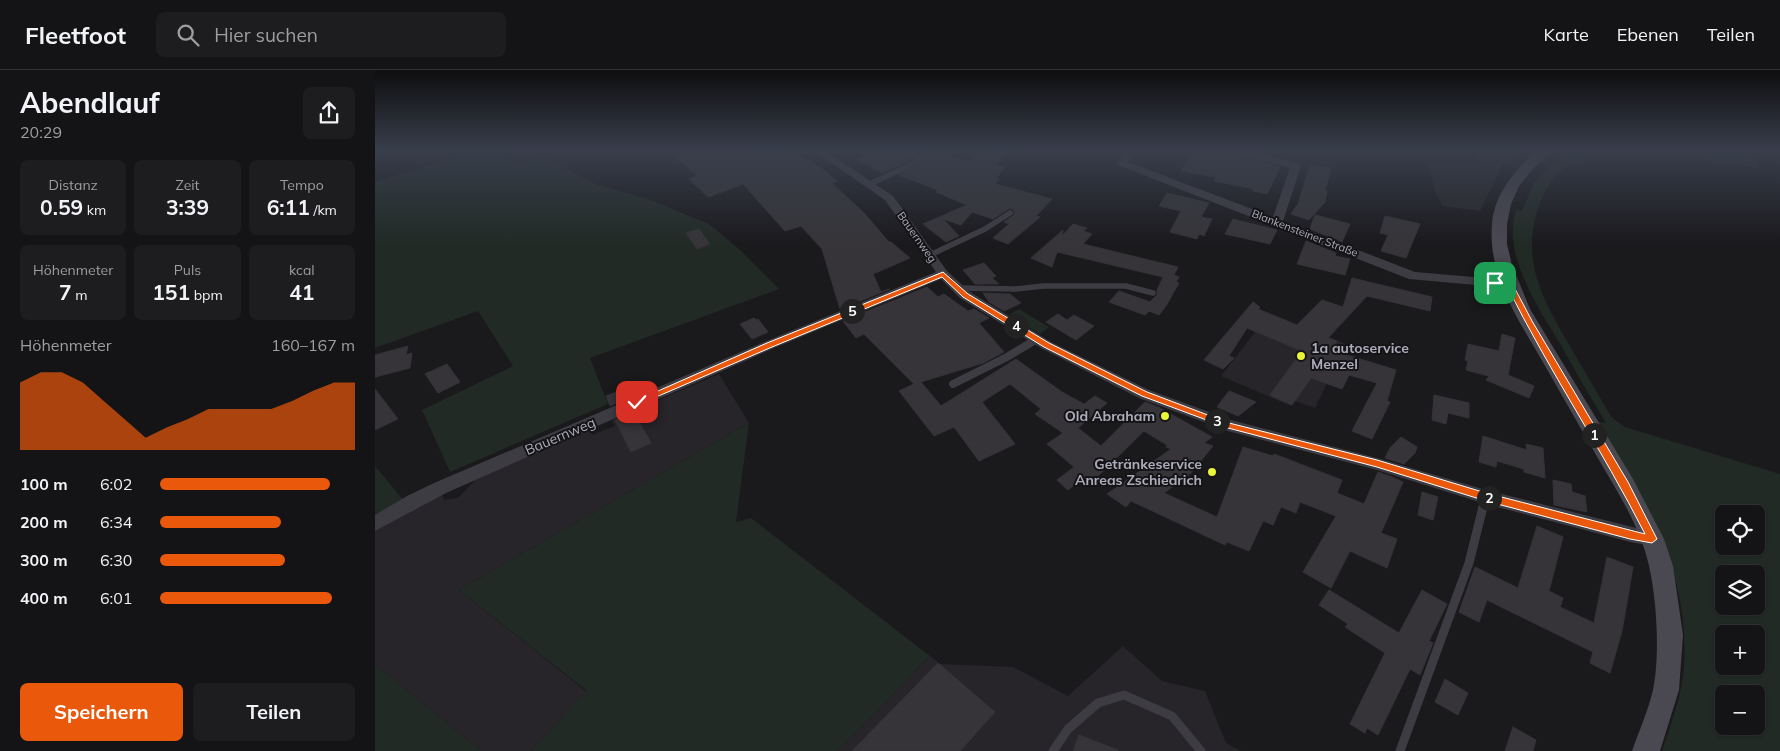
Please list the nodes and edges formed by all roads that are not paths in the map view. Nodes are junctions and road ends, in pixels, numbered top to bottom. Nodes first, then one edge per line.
1 (867, 182) edge
2 (875, 182) edge
3 (1172, 182) edge
4 (1291, 182) edge
5 (1515, 182) edge
6 (870, 184) junction
7 (1010, 213) dead end
8 (1277, 221) junction
9 (930, 255) junction
10 (943, 274) junction
11 (1509, 284) junction
12 (957, 288) junction
13 (1153, 292) dead end
14 (1037, 339) junction
15 (953, 384) dead end
16 (1486, 497) junction
17 (375, 524) edge
18 (1652, 539) junction
19 (1053, 751) edge
20 (1201, 751) edge
21 (1400, 751) edge
22 (1646, 751) edge

1 - 6 street, Bauernweg
2 - 6 lane
3 - 8 street, Blankensteiner Straße
4 - 8 street
5 - 11 main road
6 - 9 street, Bauernweg
7 - 9 lane
8 - 11 street, Blankensteiner Straße
9 - 10 street, Bauernweg
10 - 12 street, Bauernweg
10 - 17 street, Bauernweg
11 - 18 main road
12 - 13 lane
12 - 14 street, Bauernweg
14 - 15 lane
14 - 16 street, Bauernweg
16 - 18 street, Bauernweg
16 - 21 lane
18 - 22 main road
19 - 20 lane

